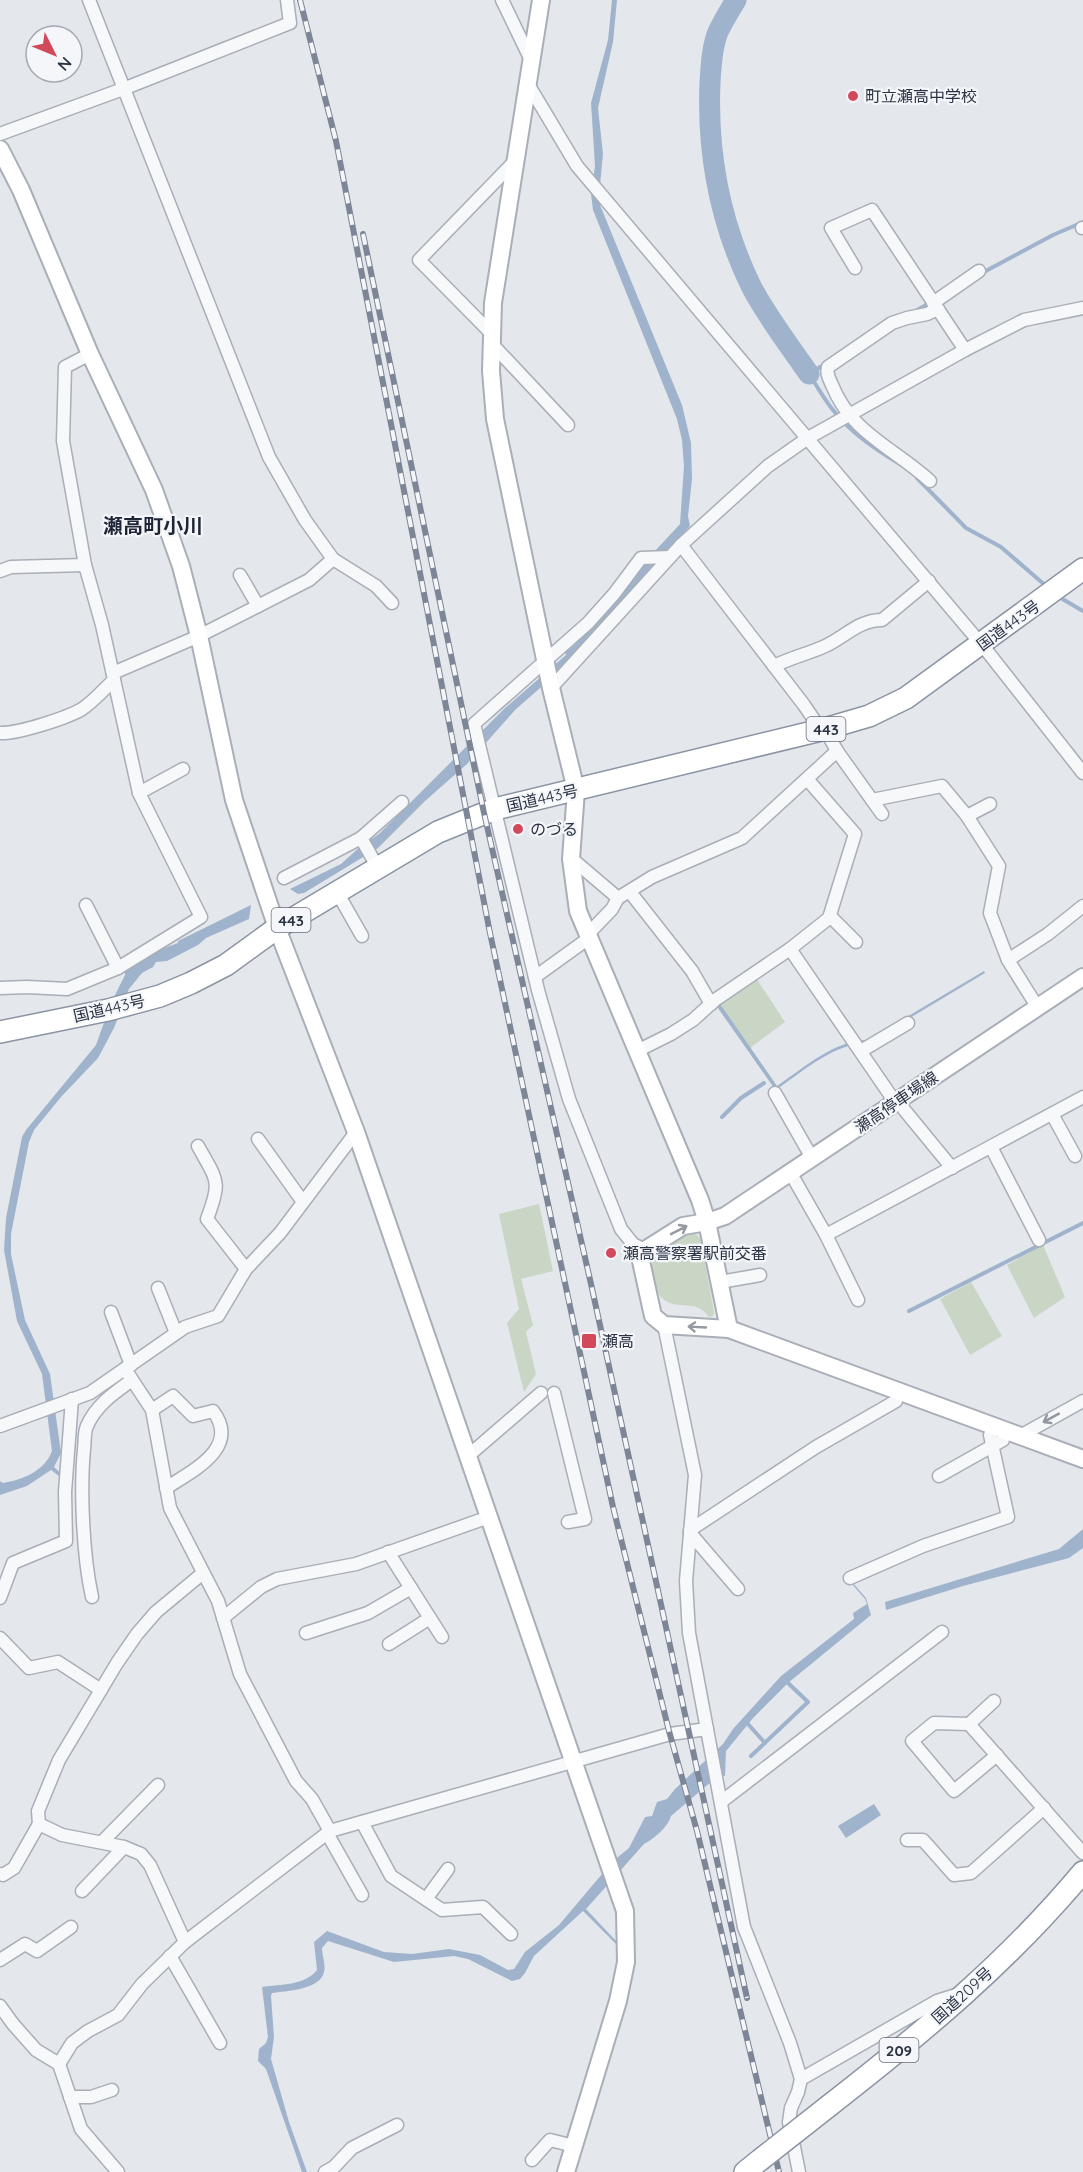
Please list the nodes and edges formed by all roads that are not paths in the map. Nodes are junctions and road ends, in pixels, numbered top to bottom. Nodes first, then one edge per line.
1 (88, 0) edge
2 (287, 0) edge
3 (502, 0) edge
4 (541, 0) edge
5 (531, 60) junction
6 (528, 84) junction
7 (123, 89) junction
8 (0, 134) edge
9 (0, 149) edge
10 (516, 161) junction
11 (855, 268) dead end
12 (979, 271) dead end
13 (936, 306) junction
14 (1083, 308) edge
15 (492, 339) junction
16 (965, 350) junction
17 (90, 354) junction
18 (849, 415) junction
19 (568, 425) dead end
20 (808, 438) junction
21 (930, 481) dead end
22 (681, 545) junction
23 (670, 557) junction
24 (333, 559) junction
25 (85, 565) junction
26 (1083, 570) edge
27 (0, 571) edge
28 (240, 575) dead end
29 (929, 581) junction
30 (392, 603) dead end
31 (258, 606) junction
32 (199, 636) junction
33 (981, 645) junction
34 (545, 661) junction
35 (774, 666) junction
36 (113, 676) junction
37 (551, 688) junction
38 (823, 730) junction
39 (0, 734) edge
40 (837, 751) junction
41 (183, 769) dead end
42 (1083, 773) edge
43 (807, 779) junction
44 (576, 790) junction
45 (139, 793) junction
46 (872, 800) junction
47 (402, 802) dead end
48 (990, 804) dead end
49 (495, 809) junction
50 (882, 814) dead end
51 (967, 816) junction
52 (361, 838) junction
53 (571, 858) junction
54 (378, 868) junction
55 (284, 878) dead end
56 (337, 892) junction
57 (630, 892) junction
58 (618, 898) junction
59 (86, 905) dead end
60 (1083, 906) edge
61 (830, 916) junction
62 (277, 928) junction
63 (362, 936) dead end
64 (589, 936) junction
65 (855, 942) dead end
66 (790, 949) junction
67 (1008, 960) junction
68 (118, 968) junction
69 (535, 977) junction
70 (1083, 977) edge
71 (0, 988) edge
72 (711, 1004) junction
73 (1038, 1008) junction
74 (908, 1023) dead end
75 (0, 1032) edge
76 (637, 1051) junction
77 (861, 1052) junction
78 (775, 1093) dead end
79 (1083, 1097) edge
80 (896, 1102) junction
81 (1052, 1114) junction
82 (356, 1132) junction
83 (258, 1139) dead end
84 (198, 1146) dead end
85 (991, 1147) junction
86 (1075, 1156) dead end
87 (812, 1158) junction
88 (951, 1168) junction
89 (790, 1173) junction
90 (303, 1202) junction
91 (707, 1222) junction
92 (826, 1235) junction
93 (1039, 1240) dead end
94 (645, 1250) junction
95 (246, 1269) junction
96 (760, 1275) dead end
97 (720, 1282) junction
98 (158, 1288) dead end
99 (858, 1300) dead end
100 (111, 1312) dead end
101 (664, 1325) junction
102 (729, 1329) junction
103 (176, 1333) junction
104 (129, 1371) junction
105 (72, 1399) junction
106 (896, 1401) dead end
107 (1083, 1401) edge
108 (152, 1410) junction
109 (0, 1426) edge
110 (1001, 1439) junction
111 (468, 1456) junction
112 (1083, 1459) edge
113 (939, 1476) dead end
114 (166, 1488) junction
115 (489, 1517) junction
116 (568, 1522) dead end
117 (690, 1531) junction
118 (388, 1552) junction
119 (203, 1573) junction
120 (850, 1578) dead end
121 (411, 1588) junction
122 (738, 1589) dead end
123 (93, 1597) dead end
124 (0, 1598) edge
125 (223, 1618) junction
126 (430, 1618) junction
127 (942, 1632) dead end
128 (306, 1633) dead end
129 (442, 1637) dead end
130 (0, 1638) edge
131 (389, 1644) dead end
132 (101, 1690) junction
133 (994, 1701) dead end
134 (969, 1724) junction
135 (707, 1729) junction
136 (997, 1755) junction
137 (574, 1762) junction
138 (158, 1785) dead end
139 (721, 1802) junction
140 (1044, 1808) junction
141 (362, 1821) junction
142 (39, 1824) junction
143 (328, 1832) junction
144 (907, 1840) dead end
145 (102, 1842) junction
146 (124, 1847) junction
147 (1083, 1853) edge
148 (448, 1869) dead end
149 (1083, 1872) edge
150 (0, 1874) edge
151 (82, 1891) dead end
152 (362, 1895) dead end
153 (426, 1899) junction
154 (71, 1927) dead end
155 (511, 1934) dead end
156 (185, 1942) junction
157 (170, 1956) junction
158 (0, 1960) edge
159 (966, 1992) junction
160 (0, 2006) edge
161 (219, 2043) dead end
162 (59, 2064) junction
163 (801, 2079) junction
164 (112, 2090) dead end
165 (70, 2097) junction
166 (397, 2126) dead end
167 (574, 2146) junction
168 (532, 2160) dead end
169 (753, 2166) edge
170 (118, 2172) edge
171 (325, 2172) edge
172 (566, 2172) edge
173 (799, 2172) edge

1 - 7 street
2 - 7 street
3 - 5 street
4 - 5 street
5 - 6 street
6 - 10 street
6 - 20 street
7 - 8 street
7 - 24 street
9 - 17 street
10 - 15 street
10 - 15 street
11 - 13 street
12 - 13 street
13 - 16 street
13 - 18 street
14 - 16 street
15 - 19 street
15 - 34 street
16 - 18 street
17 - 25 street
17 - 32 street
18 - 20 street
18 - 21 street
20 - 22 street
20 - 29 street
22 - 23 street
22 - 35 street
23 - 34 street
23 - 37 street
24 - 30 street
24 - 31 street
25 - 27 street
25 - 36 street
26 - 33 highway, 国道443号 / 443
28 - 31 street
29 - 33 street
29 - 35 street
31 - 32 street
32 - 36 street
32 - 62 street
33 - 38 highway, 国道443号 / 443
33 - 42 street
34 - 37 street
34 - 49 street
35 - 38 street
36 - 39 street
36 - 45 street
37 - 44 street
38 - 40 street
38 - 44 highway, 国道443号 / 443
40 - 43 street
40 - 46 street
41 - 45 street
43 - 57 street
43 - 61 street
44 - 49 highway, 国道443号 / 443
44 - 53 street
45 - 68 street
46 - 50 street
46 - 51 street
47 - 52 street
48 - 51 street
49 - 54 highway, 国道443号 / 443
49 - 69 street
51 - 67 street
52 - 54 street
52 - 55 street
53 - 58 street
53 - 64 street
54 - 56 highway, 国道443号 / 443
56 - 62 highway, 国道443号 / 443
56 - 63 street
57 - 58 street
57 - 72 street
58 - 64 street
59 - 68 street
60 - 67 street
61 - 65 street
61 - 66 street
62 - 75 highway, 国道443号 / 443
62 - 82 street
64 - 69 street
64 - 76 street
66 - 72 street
66 - 77 street
67 - 73 street
68 - 71 street
69 - 94 street
70 - 73 street, 瀬高停車場線
72 - 76 street
73 - 80 street, 瀬高停車場線
74 - 77 street
76 - 91 street
77 - 80 street
78 - 87 street
79 - 81 street
80 - 87 street, 瀬高停車場線
80 - 88 street
81 - 85 street
81 - 86 street
82 - 90 street
82 - 111 street
83 - 90 street
84 - 95 street
85 - 88 street
85 - 93 street
87 - 89 street, 瀬高停車場線
88 - 92 street
89 - 91 street, 瀬高停車場線
89 - 92 street
90 - 95 street
94 -> 91 street, 瀬高停車場線
91 - 97 street
92 - 99 street
94 - 101 street
95 - 103 street
96 - 97 street
97 - 102 street
98 - 103 street
100 - 104 street
102 -> 101 street
101 - 117 street
102 - 110 street
103 - 104 street
104 - 105 street
104 - 108 street
104 - 123 street
105 - 109 street
105 - 124 street
106 - 117 street
107 -> 110 street
108 - 114 street
108 - 114 street
110 - 112 street
110 - 113 street
110 - 120 street
111 - 115 street
111 - 116 street
114 - 119 street
115 - 118 street
115 - 137 street
117 - 122 street
117 - 135 street
118 - 121 street
118 - 125 street
119 - 125 street
119 - 132 street
121 - 126 street
121 - 128 street
125 - 143 street
126 - 129 street
126 - 131 street
127 - 139 street
130 - 132 street
132 - 142 street
133 - 134 street
134 - 136 street
134 - 136 street
135 - 137 street
135 - 139 street
136 - 140 street
137 - 141 street
137 - 167 street
138 - 145 street
139 - 163 street
140 - 144 street
140 - 147 street
141 - 143 street
141 - 153 street
142 - 145 street
142 - 150 street
143 - 152 street
143 - 156 street
145 - 146 street
146 - 151 street
146 - 156 street
148 - 153 street
149 - 159 highway, 国道209号 / 209
153 - 155 street
154 - 158 street
156 - 157 street
157 - 161 street
157 - 162 street
159 - 163 street
159 - 169 highway, 国道209号 / 209, bridge
160 - 162 street
162 - 165 street
163 - 173 street
164 - 165 street
165 - 170 street
166 - 171 street
167 - 168 street
167 - 172 street

